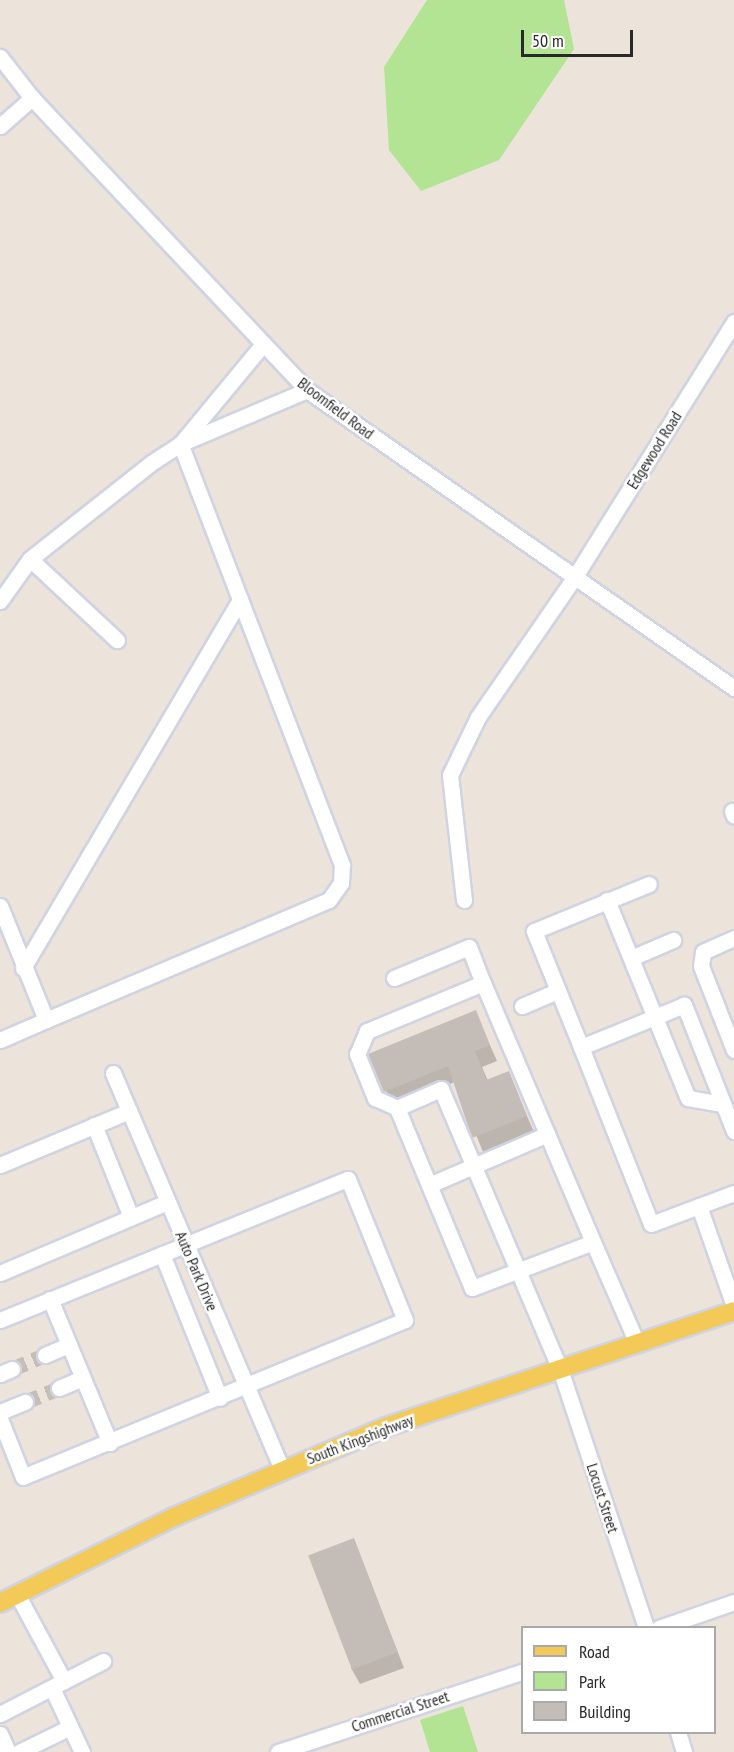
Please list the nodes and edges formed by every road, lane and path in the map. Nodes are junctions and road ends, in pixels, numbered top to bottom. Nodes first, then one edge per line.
1 (0, 57) edge
2 (32, 98) junction
3 (0, 126) edge
4 (734, 322) edge
5 (263, 344) junction
6 (307, 390) junction
7 (180, 444) junction
8 (30, 559) junction
9 (574, 578) junction
10 (240, 599) junction
11 (0, 601) edge
12 (117, 640) dead end
13 (734, 688) edge
14 (649, 884) dead end
15 (464, 900) dead end
16 (607, 900) junction
17 (0, 906) edge
18 (734, 938) edge
19 (673, 940) dead end
20 (631, 958) junction
21 (23, 968) junction
22 (394, 978) dead end
23 (483, 982) junction
24 (558, 992) junction
25 (522, 1006) dead end
26 (655, 1016) junction
27 (46, 1020) junction
28 (0, 1040) edge
29 (581, 1047) junction
30 (734, 1050) edge
31 (113, 1073) dead end
32 (723, 1104) junction
33 (397, 1108) junction
34 (129, 1111) junction
35 (94, 1125) junction
36 (734, 1131) edge
37 (548, 1134) junction
38 (0, 1165) edge
39 (474, 1166) junction
40 (429, 1185) junction
41 (734, 1193) edge
42 (167, 1202) junction
43 (699, 1206) junction
44 (131, 1217) junction
45 (592, 1242) junction
46 (185, 1244) junction
47 (162, 1254) junction
48 (518, 1271) junction
49 (0, 1273) edge
50 (50, 1299) junction
51 (734, 1309) edge
52 (0, 1320) edge
53 (637, 1343) junction
54 (69, 1345) junction
55 (45, 1355) tunnel mouth
56 (560, 1369) junction
57 (82, 1378) junction
58 (247, 1387) junction
59 (59, 1388) tunnel mouth
60 (220, 1398) junction
61 (25, 1402) tunnel mouth
62 (0, 1412) edge
63 (0, 1419) edge
64 (110, 1443) junction
65 (282, 1469) junction
66 (17, 1594) junction
67 (734, 1602) edge
68 (0, 1603) edge
69 (645, 1626) edge
70 (665, 1626) edge
71 (103, 1661) dead end
72 (521, 1672) edge
73 (58, 1685) junction
74 (0, 1714) edge
75 (70, 1727) junction
76 (0, 1734) edge
77 (679, 1734) edge
78 (8, 1752) edge
79 (19, 1752) edge
80 (82, 1752) edge
81 (278, 1752) edge
82 (684, 1752) edge

1 - 2 street, Bloomfield Road
2 - 3 street
2 - 5 street, Bloomfield Road
4 - 9 street, Edgewood Road
5 - 6 street, Bloomfield Road
5 - 7 street
6 - 7 street
6 - 9 street, Bloomfield Road
7 - 8 street
7 - 10 street
8 - 11 street
8 - 12 street
9 - 13 street, Bloomfield Road
9 - 15 street, Edgewood Road
10 - 21 street
10 - 27 street
14 - 16 street
16 - 20 street
16 - 24 street
17 - 21 street
18 - 30 street
19 - 20 street
20 - 26 street
21 - 27 street
22 - 23 street
23 - 33 street
23 - 37 street
24 - 25 street
24 - 29 street
26 - 29 street
26 - 32 street
26 - 32 street
27 - 28 street
29 - 43 street
31 - 34 street, Auto Park Drive
32 - 36 street
33 - 39 street, Locust Street
33 - 40 street
34 - 35 street
34 - 42 street, Auto Park Drive
35 - 38 street
35 - 44 street
37 - 39 street
37 - 45 street
39 - 40 street
39 - 48 street, Locust Street
40 - 48 street
41 - 43 street
42 - 44 street
42 - 46 street, Auto Park Drive
43 - 51 street
44 - 49 street
45 - 48 street
45 - 53 street
46 - 47 street
46 - 58 street, Auto Park Drive
46 - 58 street
47 - 50 street
47 - 60 street
48 - 56 street, Locust Street
50 - 52 street
50 - 54 street
51 - 53 main road, South Kingshighway
53 - 56 main road, South Kingshighway
54 - 55 street
54 - 57 street
56 - 65 main road, South Kingshighway
56 - 69 street, Locust Street
57 - 59 street
57 - 64 street
58 - 60 street
58 - 65 street, Auto Park Drive
60 - 64 street
61 - 62 street
63 - 64 street
65 - 66 main road, South Kingshighway
66 - 68 main road, South Kingshighway
66 - 73 street
67 - 70 street
71 - 73 street
72 - 81 street, Commercial Street
73 - 74 street
73 - 75 street
75 - 79 street
75 - 80 street
76 - 78 street
77 - 82 street

